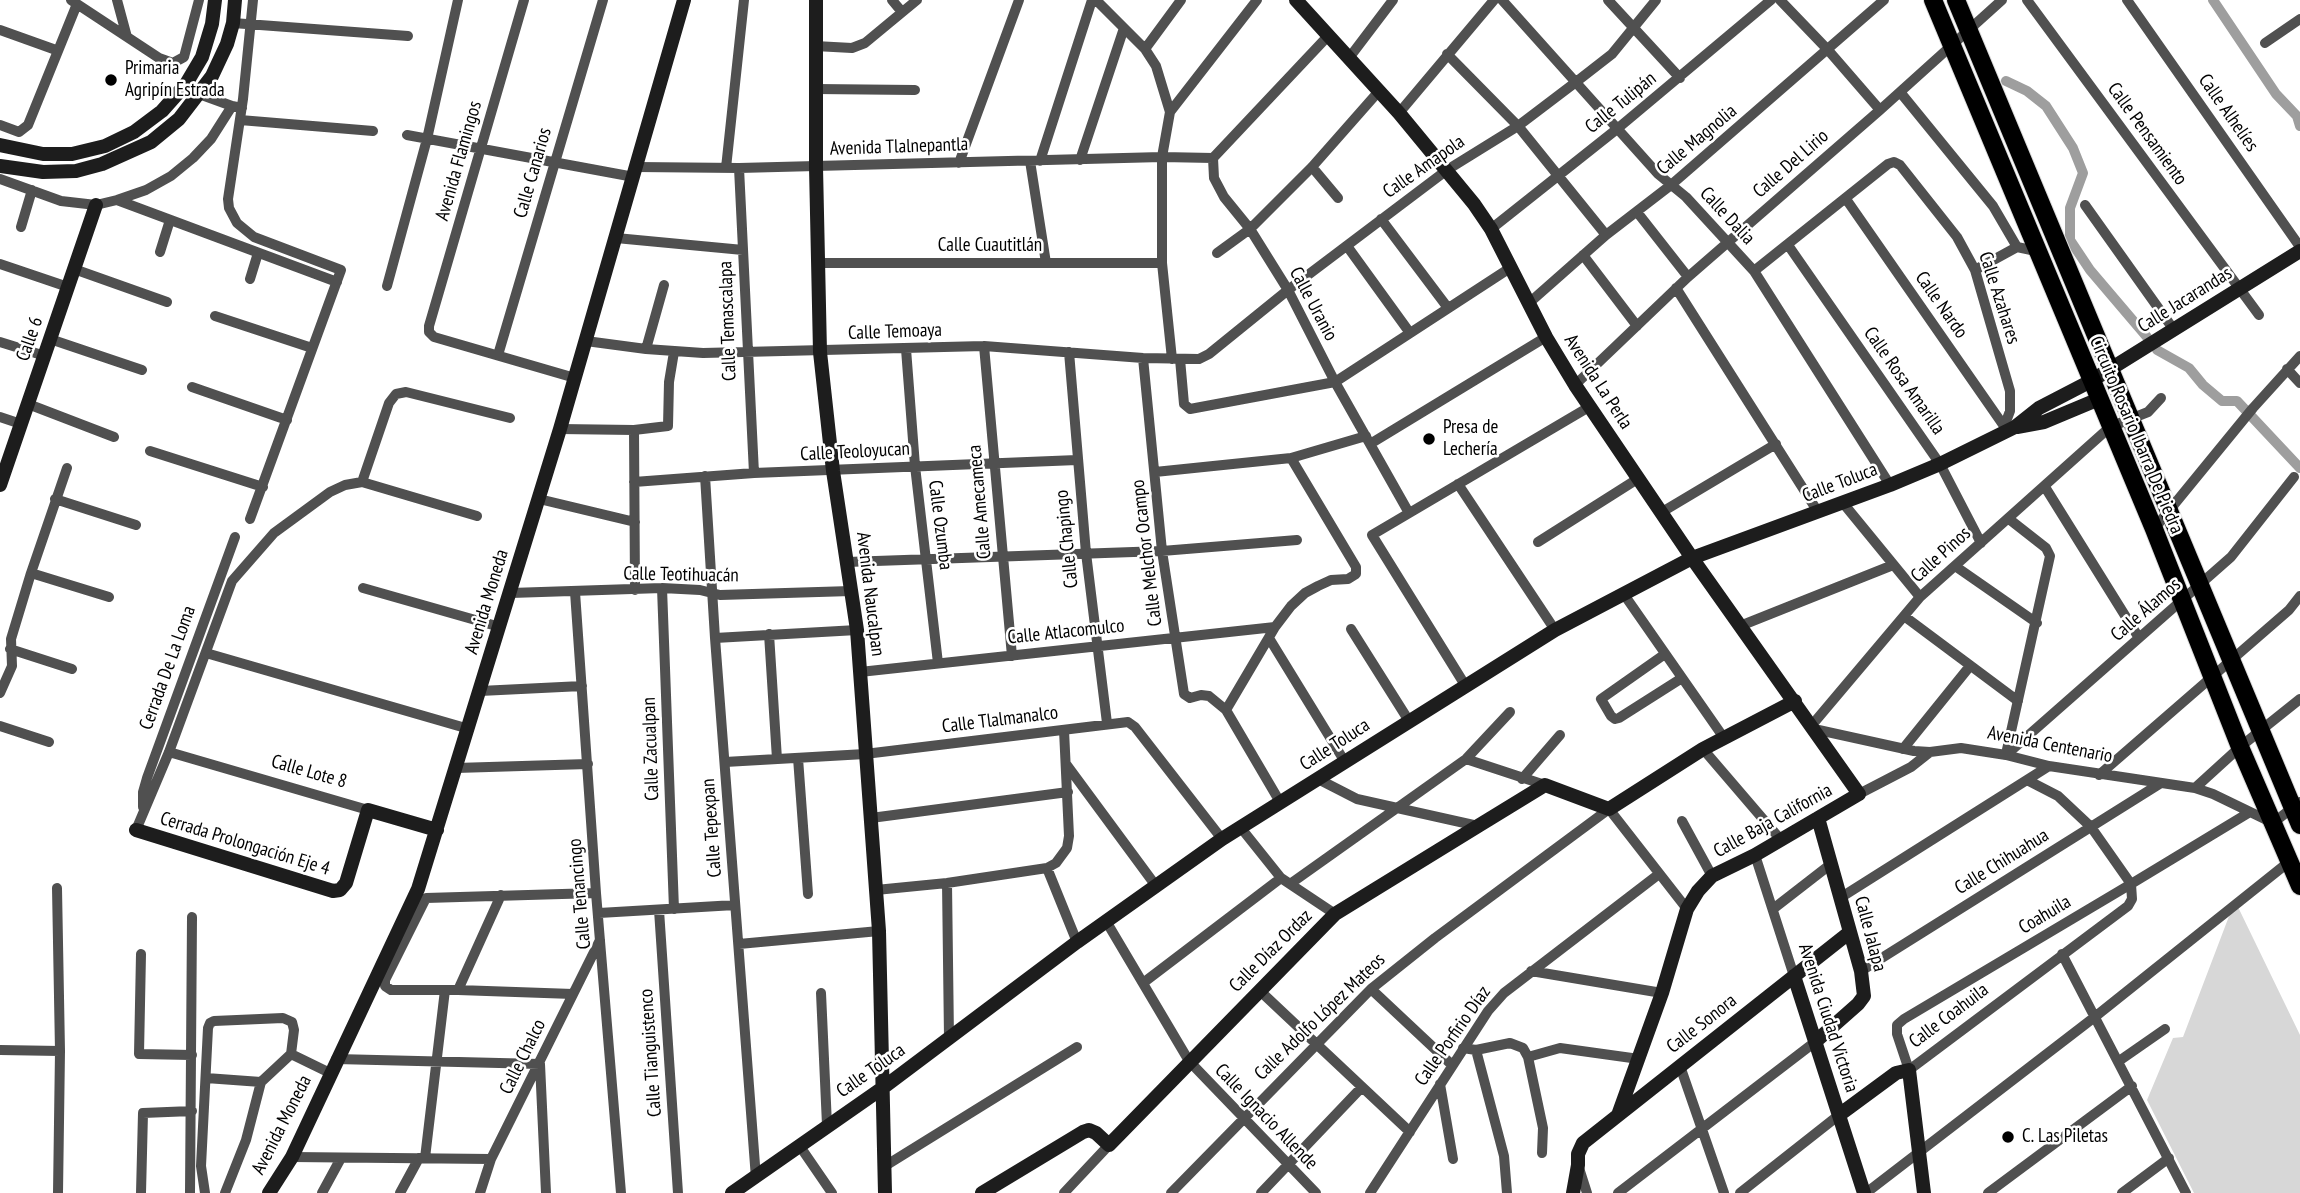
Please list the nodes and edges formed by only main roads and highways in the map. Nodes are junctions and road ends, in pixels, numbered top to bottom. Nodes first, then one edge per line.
1 (215, 0) edge
2 (234, 0) edge
3 (684, 0) edge
4 (816, 0) edge
5 (1297, 0) edge
6 (1933, 0) edge
7 (1955, 0) edge
8 (0, 145) edge
9 (0, 166) edge
10 (96, 205) road end
11 (2300, 249) edge
12 (2109, 370) junction
13 (2091, 381) junction
14 (2099, 399) junction
15 (2009, 429) junction
16 (3, 467) edge
17 (0, 485) edge
18 (1692, 558) junction
19 (1795, 701) junction
20 (1545, 785) joint
21 (1859, 794) joint
22 (2297, 805) edge
23 (368, 810) joint
24 (1818, 818) junction
25 (2300, 825) edge
26 (136, 830) road end
27 (437, 830) junction
28 (2295, 863) edge
29 (2300, 886) edge
30 (1850, 932) junction
31 (1794, 976) junction
32 (1815, 1042) junction
33 (884, 1087) junction
34 (1618, 1115) junction
35 (1839, 1115) junction
36 (738, 1191) edge
37 (269, 1193) edge
38 (885, 1193) edge
39 (982, 1193) edge
40 (1573, 1193) edge
41 (1865, 1193) edge
42 (1924, 1193) edge

1 - 8 main road
2 - 9 main road
3 - 27 main road, Avenida Moneda
4 - 33 main road, Avenida Naucalpan
5 - 18 main road, Avenida La Perla
6 - 13 main road, Circuito Rosario Ibarra De Piedra
7 - 12 main road
10 - 16 main road, Calle 6
11 - 12 main road, Calle Jacarandas
12 - 13 main road, Calle Jacarandas
12 - 22 main road
13 - 14 main road, Circuito Rosario Ibarra De Piedra
13 - 15 main road, Calle Toluca
14 - 15 main road, Calle Toluca
14 - 28 main road, Circuito Rosario Ibarra De Piedra
15 - 18 main road, Calle Toluca
16 - 17 main road, Calle 6
18 - 19 main road, Avenida La Perla
18 - 33 main road, Calle Toluca
19 - 20 main road, Calle Adolfo López Mateos
19 - 21 main road, Avenida La Perla
20 - 39 main road, Calle Díaz Ordaz
21 - 24 main road, Calle Baja California
22 - 25 main road
23 - 26 main road, Cerrada Prolongación Eje 4
23 - 27 main road, Calle Lote 8
24 - 30 main road, Calle Jalapa
24 - 34 main road, Calle Baja California
27 - 37 main road, Avenida Moneda
28 - 29 main road, Circuito Rosario Ibarra De Piedra
30 - 31 main road, Calle Sonora
30 - 32 main road, Calle Jalapa
31 - 32 main road, Avenida Ciudad Victoria
31 - 34 main road, Calle Sonora
32 - 35 main road, Avenida Ciudad Victoria
33 - 36 main road, Calle Toluca
33 - 38 main road, Avenida Naucalpan
34 - 40 main road, Calle Sonora
35 - 41 main road, Avenida Ciudad Victoria
35 - 42 main road, Calle Coahuila

